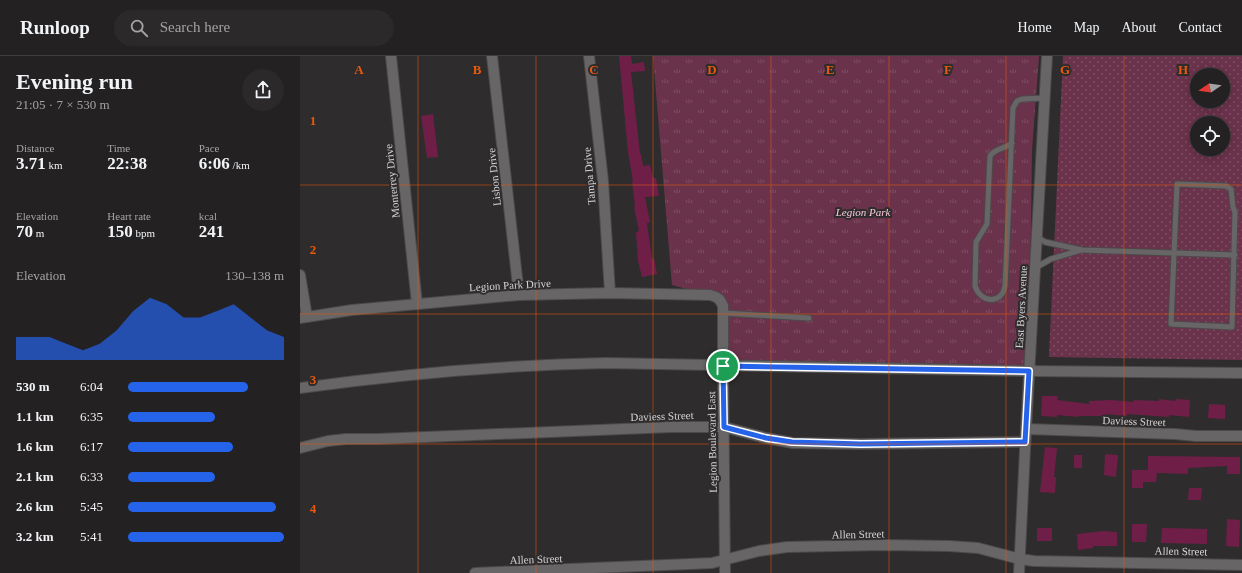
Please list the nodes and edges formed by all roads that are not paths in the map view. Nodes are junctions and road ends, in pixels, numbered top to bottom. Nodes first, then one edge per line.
1 (391, 56) edge
2 (492, 56) edge
3 (589, 56) edge
4 (1047, 56) edge
5 (1045, 98) junction
6 (1012, 143) junction
7 (1037, 237) junction
8 (1082, 250) junction
9 (1174, 253) junction
10 (1235, 255) junction
11 (1035, 268) junction
12 (300, 275) edge
13 (610, 293) junction
14 (519, 295) junction
15 (721, 300) joint
16 (417, 304) junction
17 (724, 313) junction
18 (303, 318) edge
19 (809, 318) dead end
20 (723, 366) junction
21 (1029, 371) junction
22 (1242, 373) edge
23 (300, 388) edge
24 (724, 427) junction
25 (1026, 429) junction
26 (1242, 436) edge
27 (1025, 442) junction
28 (300, 448) edge
29 (1020, 559) junction
30 (725, 560) junction
31 (1242, 565) edge
32 (475, 573) edge
33 (725, 573) edge
34 (1019, 573) edge

1 - 16 street, Monterrey Drive
2 - 14 street, Lisbon Drive
3 - 13 street, Tampa Drive
4 - 5 street, East Byers Avenue
5 - 6 lane
5 - 7 street, East Byers Avenue
6 - 6 lane
7 - 8 lane
7 - 11 street, East Byers Avenue
8 - 9 lane
8 - 11 lane
9 - 10 lane
9 - 10 lane
9 - 10 lane
11 - 21 street, East Byers Avenue
12 - 18 street
13 - 14 street, Legion Park Drive
13 - 15 street, Legion Park Drive
14 - 16 street, Legion Park Drive
15 - 17 street, Legion Boulevard East
16 - 18 street, Legion Park Drive
17 - 19 lane
17 - 20 street, Legion Boulevard East
20 - 21 street
20 - 23 street
20 - 24 street, Legion Boulevard East
21 - 22 street
21 - 25 street, East Byers Avenue
24 - 27 street, Daviess Street
24 - 28 street, Daviess Street
24 - 30 street, Legion Boulevard East
25 - 26 street, Daviess Street
25 - 27 street, East Byers Avenue
27 - 29 street, East Byers Avenue
29 - 30 street, Allen Street
29 - 31 street, Allen Street
29 - 34 street, East Byers Avenue
30 - 32 street, Allen Street
30 - 33 street, Legion Boulevard East

